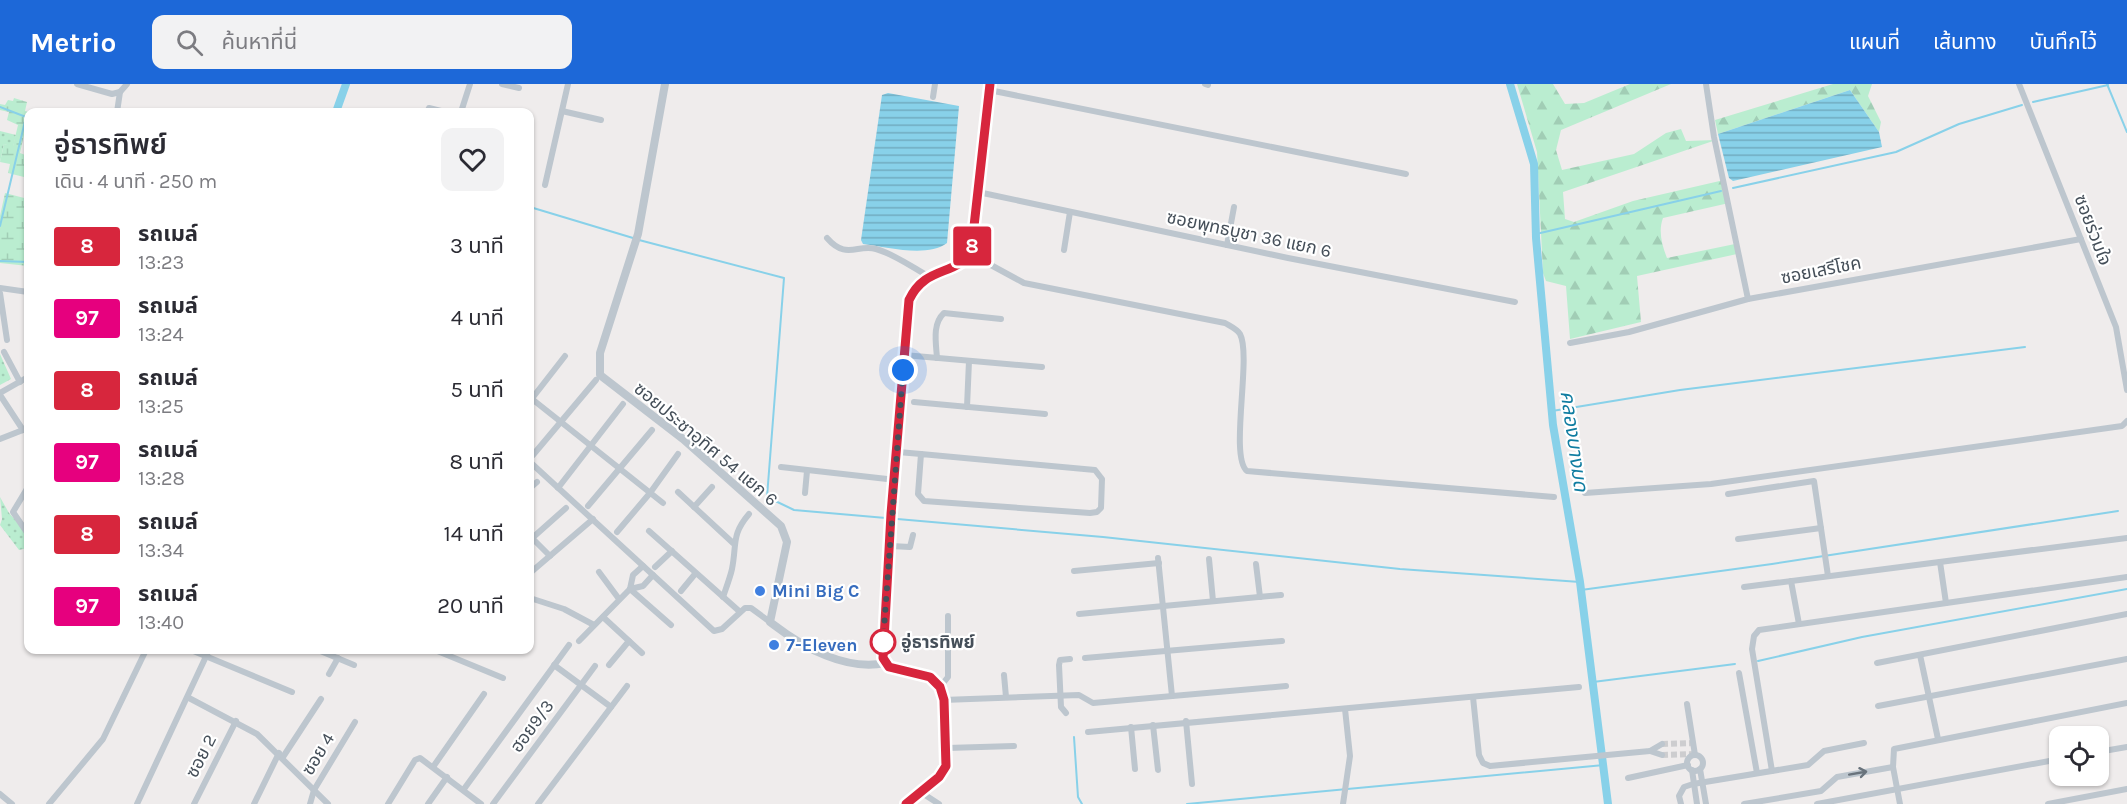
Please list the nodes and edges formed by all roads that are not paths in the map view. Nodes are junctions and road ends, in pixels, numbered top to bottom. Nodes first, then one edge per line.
1 (77, 84) edge
2 (127, 84) edge
3 (470, 84) edge
4 (502, 84) edge
5 (568, 84) edge
6 (665, 84) edge
7 (935, 84) edge
8 (1706, 84) edge
9 (2019, 84) edge
10 (989, 87) edge
11 (519, 88) dead end
12 (120, 93) junction
13 (933, 97) dead end
14 (118, 108) edge
15 (462, 108) edge
16 (562, 111) junction
17 (601, 120) dead end
18 (1406, 174) dead end
19 (545, 185) dead end
20 (978, 192) junction
21 (1234, 207) dead end
22 (1070, 212) junction
23 (827, 238) dead end
24 (2080, 238) junction
25 (1227, 245) junction
26 (1064, 250) dead end
27 (966, 259) junction
28 (928, 276) junction
29 (0, 288) edge
30 (24, 291) edge
31 (0, 293) edge
32 (1748, 299) junction
33 (1515, 302) dead end
34 (1001, 320) dead end
35 (2, 321) edge
36 (7, 340) dead end
37 (1570, 343) dead end
38 (4, 352) dead end
39 (904, 355) junction
40 (565, 356) dead end
41 (936, 358) junction
42 (969, 361) junction
43 (1042, 367) dead end
44 (24, 380) edge
45 (596, 380) dead end
46 (20, 382) junction
47 (2127, 390) edge
48 (0, 394) edge
49 (534, 396) edge
50 (534, 402) edge
51 (914, 402) dead end
52 (623, 404) dead end
53 (967, 407) junction
54 (1045, 414) dead end
55 (2127, 421) edge
56 (561, 422) junction
57 (24, 426) edge
58 (24, 430) edge
59 (652, 430) dead end
60 (0, 439) edge
61 (591, 446) junction
62 (898, 452) junction
63 (534, 454) edge
64 (678, 454) dead end
65 (921, 454) junction
66 (534, 466) edge
67 (781, 467) dead end
68 (620, 469) junction
69 (807, 471) junction
70 (896, 480) junction
71 (537, 482) dead end
72 (534, 485) edge
73 (712, 487) dead end
74 (558, 488) junction
75 (678, 492) dead end
76 (650, 493) junction
77 (805, 493) dead end
78 (24, 494) edge
79 (1586, 494) dead end
80 (1728, 494) dead end
81 (1554, 496) dead end
82 (663, 503) dead end
83 (588, 506) dead end
84 (694, 507) junction
85 (566, 508) dead end
86 (749, 514) dead end
87 (593, 519) junction
88 (24, 528) edge
89 (1821, 528) junction
90 (649, 531) dead end
91 (617, 532) dead end
92 (534, 535) edge
93 (913, 536) dead end
94 (2127, 537) edge
95 (1738, 539) dead end
96 (534, 542) edge
97 (733, 543) junction
98 (891, 546) junction
99 (672, 551) junction
100 (550, 556) junction
101 (1209, 559) dead end
102 (1940, 562) junction
103 (1256, 564) dead end
104 (643, 566) junction
105 (534, 570) edge
106 (654, 571) junction
107 (1074, 571) dead end
108 (599, 572) dead end
109 (695, 574) junction
110 (1828, 576) junction
111 (2127, 577) edge
112 (1791, 581) junction
113 (1744, 587) dead end
114 (630, 589) junction
115 (681, 591) dead end
116 (1281, 595) dead end
117 (723, 597) junction
118 (1260, 597) junction
119 (534, 599) edge
120 (619, 599) junction
121 (1213, 601) junction
122 (1946, 603) junction
123 (1163, 606) junction
124 (739, 611) junction
125 (1079, 614) dead end
126 (2127, 614) edge
127 (948, 616) dead end
128 (603, 617) junction
129 (770, 622) junction
130 (1799, 624) junction
131 (594, 625) junction
132 (670, 625) dead end
133 (579, 641) dead end
134 (629, 641) junction
135 (1282, 641) dead end
136 (569, 645) dead end
137 (1168, 651) junction
138 (642, 653) dead end
139 (144, 654) edge
140 (207, 654) edge
141 (209, 654) edge
142 (328, 654) edge
143 (445, 654) edge
144 (1920, 656) junction
145 (338, 658) junction
146 (1085, 658) dead end
147 (1070, 659) dead end
148 (2127, 659) edge
149 (885, 663) junction
150 (1877, 663) dead end
151 (354, 665) dead end
152 (554, 665) junction
153 (609, 665) dead end
154 (595, 666) dead end
155 (1738, 673) dead end
156 (329, 674) dead end
157 (1004, 675) dead end
158 (503, 678) dead end
159 (581, 685) junction
160 (627, 686) dead end
161 (1286, 686) dead end
162 (940, 687) junction
163 (1579, 687) dead end
164 (292, 692) dead end
165 (484, 694) dead end
166 (1060, 694) junction
167 (1172, 696) junction
168 (1006, 697) junction
169 (1473, 697) junction
170 (1929, 697) junction
171 (189, 698) junction
172 (321, 699) dead end
173 (944, 700) junction
174 (2127, 703) edge
175 (1687, 704) dead end
176 (1878, 706) dead end
177 (611, 707) junction
178 (1345, 709) junction
179 (1066, 713) dead end
180 (236, 721) junction
181 (355, 722) dead end
182 (1186, 722) junction
183 (1153, 725) junction
184 (1131, 727) junction
185 (1088, 732) dead end
186 (1938, 739) junction
187 (1864, 743) dead end
188 (1662, 744) tunnel mouth
189 (1014, 746) dead end
190 (2127, 747) edge
191 (947, 748) junction
192 (2109, 750) edge
193 (1650, 751) junction
194 (281, 755) junction
195 (1662, 755) tunnel mouth
196 (1695, 755) junction
197 (2049, 761) edge
198 (433, 767) junction
199 (1690, 767) junction
200 (1893, 767) junction
201 (1135, 769) dead end
202 (1700, 769) junction
203 (1158, 770) dead end
204 (1772, 771) junction
205 (1757, 773) junction
206 (447, 777) junction
207 (1628, 778) dead end
208 (1702, 782) junction
209 (1192, 784) dead end
210 (1693, 784) junction
211 (464, 789) junction
212 (2127, 789) edge
213 (314, 790) junction
214 (1897, 790) junction
215 (922, 793) junction
216 (0, 794) edge
217 (1790, 795) junction
218 (12, 804) edge
219 (49, 804) edge
220 (137, 804) edge
221 (194, 804) edge
222 (254, 804) edge
223 (310, 804) edge
224 (328, 804) edge
225 (388, 804) edge
226 (428, 804) edge
227 (480, 804) edge
228 (493, 804) edge
229 (538, 804) edge
230 (906, 804) edge
231 (939, 804) edge
232 (1343, 804) edge
233 (1681, 804) edge
234 (1697, 804) edge
235 (1706, 804) edge
236 (1744, 804) edge
237 (1792, 804) edge
238 (1817, 804) edge
239 (1900, 804) edge
240 (2048, 804) edge

1 - 12 street
2 - 12 street
3 - 15 street
4 - 11 street
5 - 16 street
6 - 129 street, ซอยประชาอุทิศ 54 แยก 6
7 - 13 street
8 - 32 street
9 - 24 street, ซอยร่วมใจ
10 - 18 street
10 - 20 street
12 - 14 street
16 - 17 street
16 - 19 street
20 - 22 street, ซอยพุทธบูชา 36 แยก 6
20 - 27 street
21 - 25 street
22 - 25 street, ซอยพุทธบูชา 36 แยก 6
22 - 26 street
23 - 28 street
24 - 32 street, ซอยเสรีโชค
24 - 47 street, ซอยร่วมใจ
25 - 33 street, ซอยพุทธบูชา 36 แยก 6
27 - 28 street
27 - 81 street
28 - 39 street
29 - 30 street
31 - 35 street
32 - 37 street, ซอยเสรีโชค
34 - 41 street
35 - 36 street
38 - 46 street
39 - 41 street
39 - 62 street
40 - 49 street
41 - 42 street
42 - 43 street
42 - 53 street
44 - 46 street
45 - 56 street
46 - 48 street
48 - 57 street
50 - 56 street
51 - 53 street
52 - 61 street
53 - 54 street
55 - 79 street
56 - 61 street
56 - 63 street
58 - 60 street
59 - 68 street
61 - 68 street
61 - 74 street
62 - 65 street
62 - 70 street
64 - 76 street
65 - 65 street
66 - 74 street
67 - 69 street
68 - 76 street
68 - 83 street
69 - 70 street
69 - 77 street
70 - 98 street
71 - 72 street
73 - 84 street
74 - 87 street
75 - 84 street
76 - 82 street
76 - 91 street
78 - 88 street
80 - 89 street
84 - 97 street
85 - 92 street
86 - 97 street
87 - 100 street
87 - 104 street
89 - 95 street
89 - 110 street
90 - 99 street
93 - 98 street
94 - 102 street
96 - 100 street
97 - 117 street
98 - 149 street
99 - 106 street
99 - 109 street
100 - 105 street
101 - 121 street
102 - 110 street
102 - 122 street
103 - 118 street
104 - 106 street
104 - 114 street
106 - 114 street
106 - 124 street
107 - 123 street
108 - 120 street
109 - 115 street
109 - 117 street
110 - 112 street
111 - 122 street
112 - 113 street
112 - 130 street
114 - 120 street
114 - 132 street
116 - 118 street
117 - 124 street
118 - 121 street
119 - 131 street
120 - 128 street
121 - 123 street
122 - 130 street
123 - 125 street
123 - 137 street
124 - 129 street
126 - 144 street
127 - 162 street
128 - 131 street
128 - 134 street
129 - 149 street
130 - 204 street
131 - 133 street
134 - 138 street
134 - 153 street
135 - 137 street
136 - 152 street
137 - 146 street
137 - 167 street
139 - 219 street
140 - 171 street
141 - 164 street
142 - 145 street
143 - 158 street
144 - 150 street
144 - 170 street
145 - 151 street
145 - 156 street
147 - 166 street
148 - 170 street
149 - 162 street
152 - 159 street
152 - 211 street
154 - 159 street, ฮอย9/3
155 - 205 street
157 - 168 street
159 - 177 street
159 - 228 street, ฮอย9/3
160 - 177 street
161 - 167 street
162 - 173 street
163 - 169 street
165 - 198 street
166 - 167 street
166 - 168 street
166 - 179 street
168 - 173 street
169 - 178 street
169 - 193 street
170 - 176 street
170 - 186 street
171 - 180 street
171 - 220 street
172 - 194 street
173 - 191 street
174 - 186 street
175 - 196 street
177 - 229 street
178 - 182 street
178 - 232 street
180 - 194 street
180 - 221 street, ซอย 2
181 - 213 street, ซอย 4
182 - 183 street
182 - 209 street
183 - 184 street
183 - 203 street
184 - 185 street
184 - 201 street
186 - 200 street
187 - 204 street
188 - 193 street
189 - 191 street
190 - 192 street
191 - 215 street
193 - 195 street
194 - 213 street
194 - 222 street
196 - 199 street
196 - 202 street
197 - 214 street
198 - 206 street
198 - 225 street
199 - 202 street
199 - 207 street
199 - 210 street
200 - 214 street
217 -> 200 street
202 - 208 street
204 - 205 street
205 - 208 street
206 - 211 street
206 - 226 street
208 - 210 street
208 - 235 street
210 - 233 street
210 - 234 street
211 - 227 street
212 - 240 street
213 - 223 street, ซอย 4
213 - 224 street
214 - 238 street
214 - 239 street
215 - 230 street
215 - 231 street
216 - 218 street
217 - 236 street
217 - 237 street

